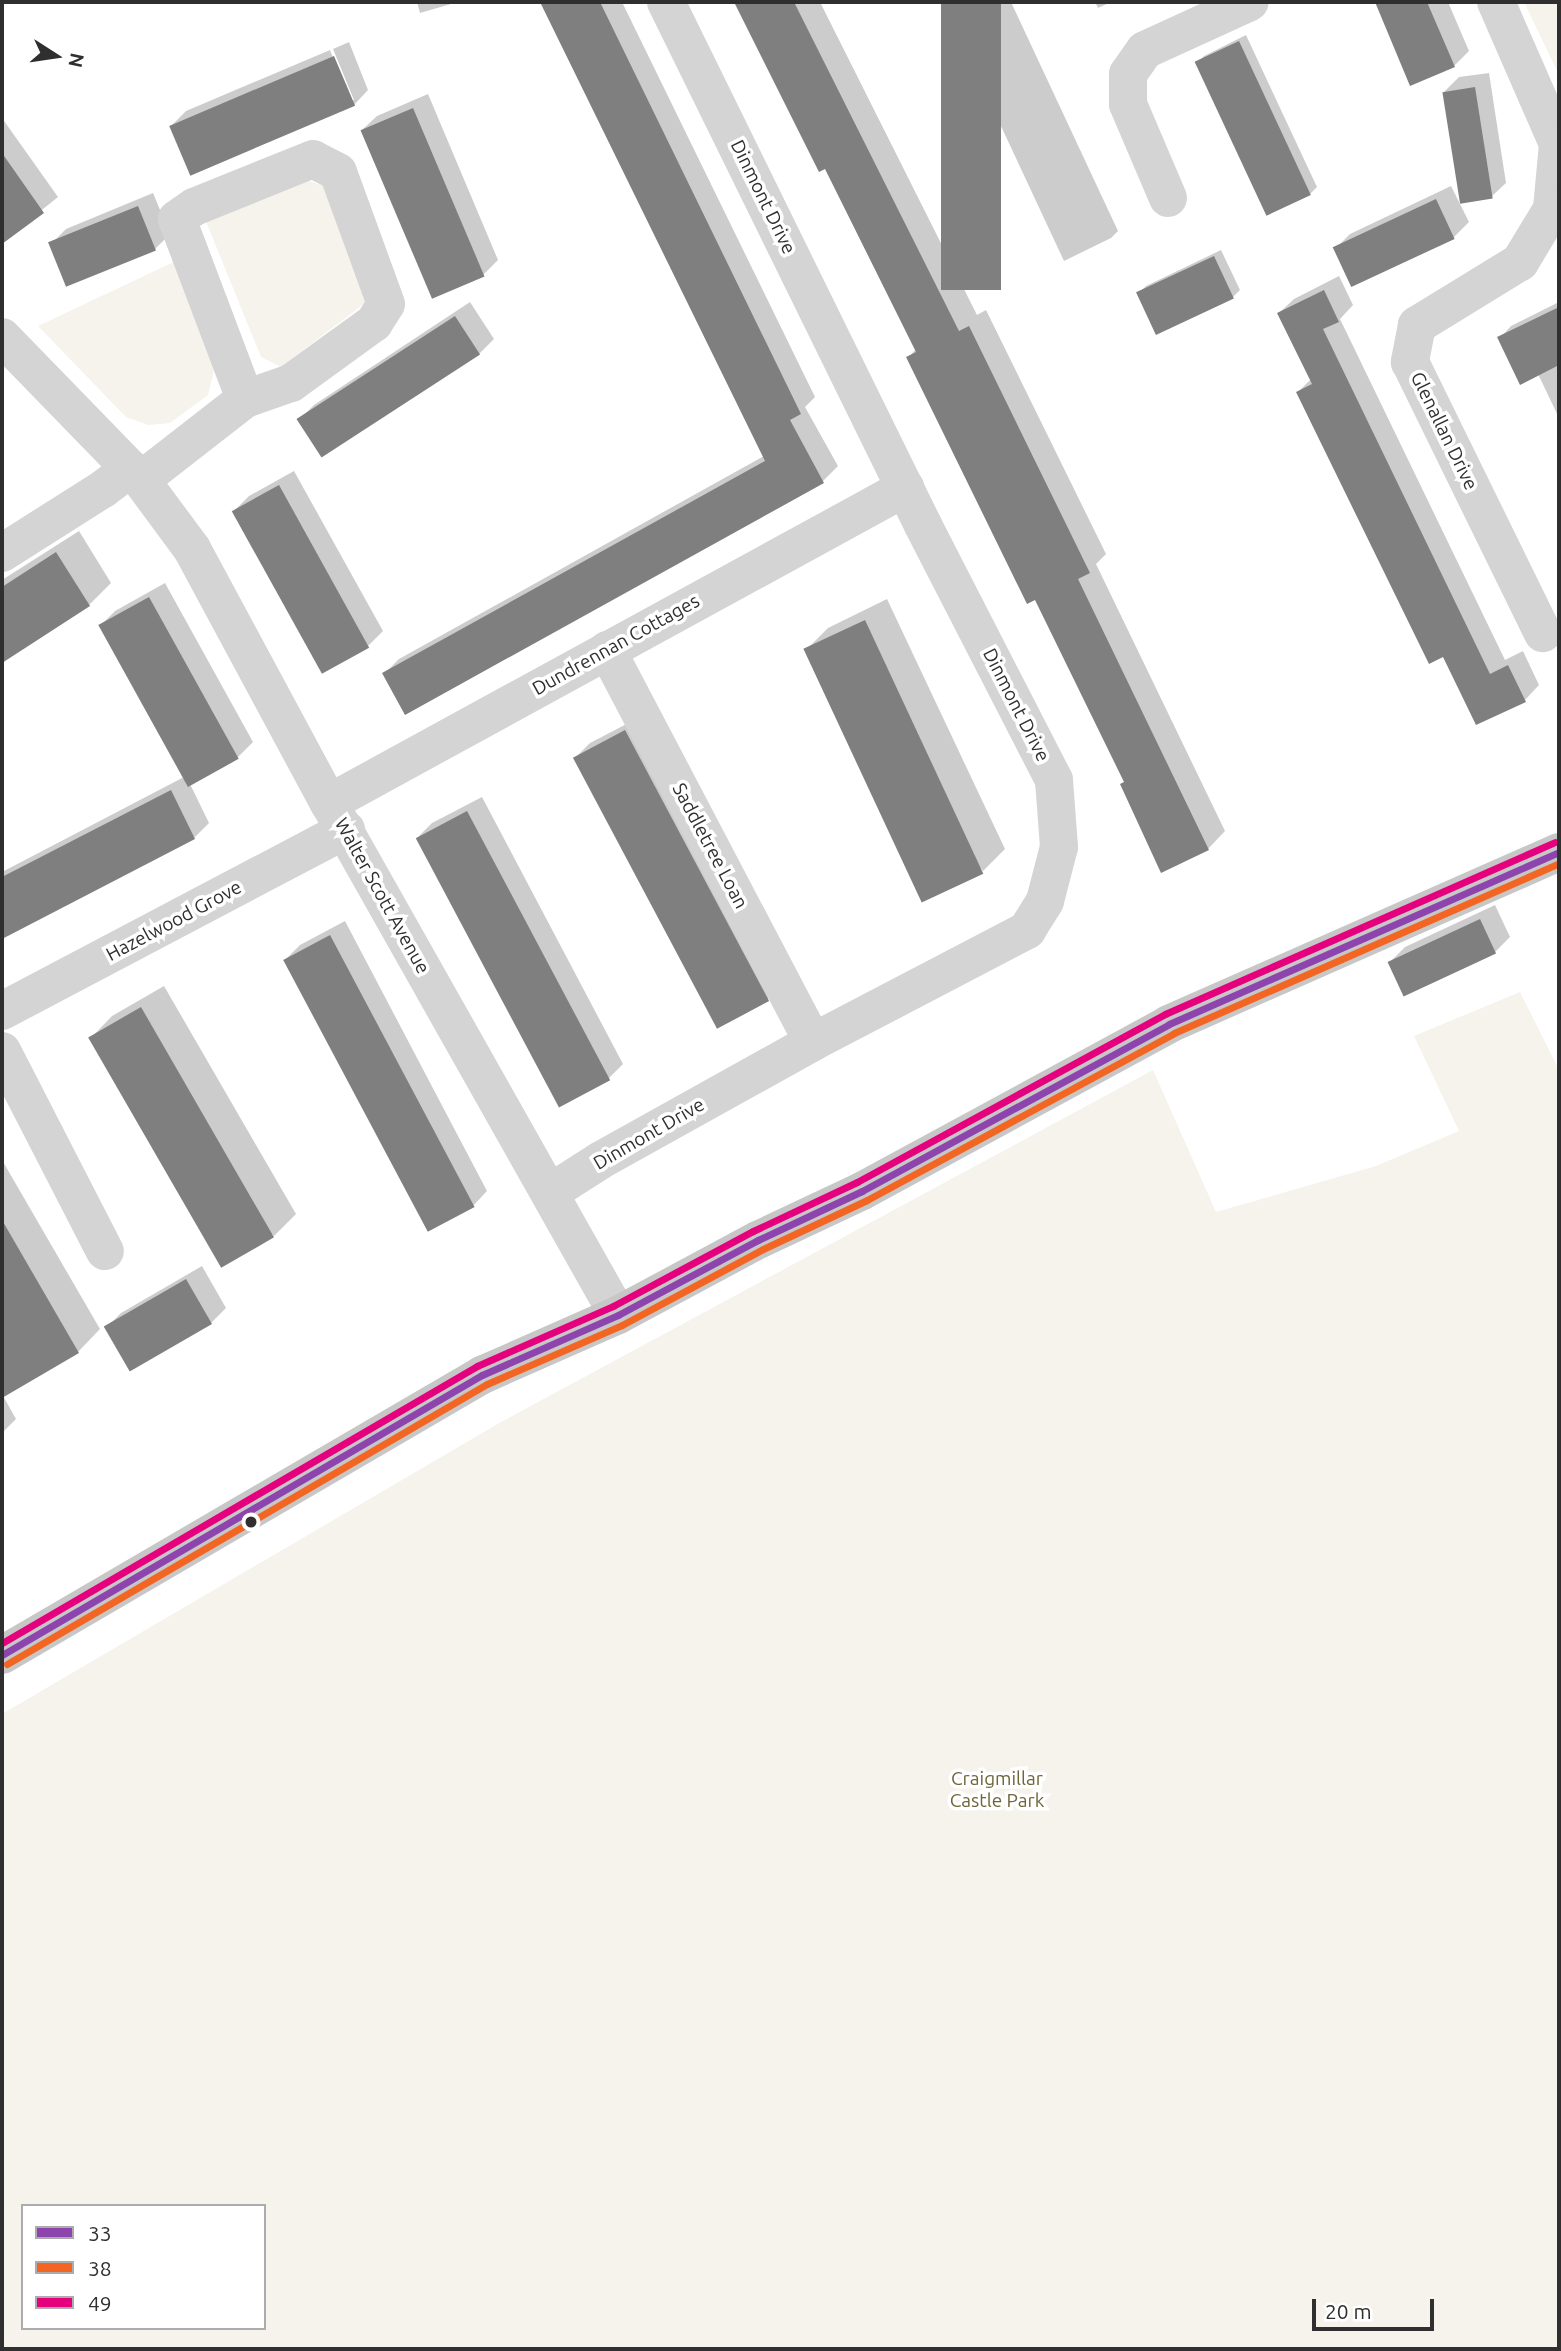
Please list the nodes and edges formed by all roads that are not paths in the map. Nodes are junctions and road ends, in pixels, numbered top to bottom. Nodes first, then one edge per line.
1 (666, 2) edge
2 (1250, 2) edge
3 (1496, 2) edge
4 (1171, 197) dead end
5 (2, 337) edge
6 (245, 399) junction
7 (135, 475) junction
8 (905, 488) junction
9 (2, 553) edge
10 (1543, 633) dead end
11 (607, 650) junction
12 (337, 817) junction
13 (1559, 852) edge
14 (2, 1011) edge
15 (813, 1042) junction
16 (2, 1051) edge
17 (551, 1192) junction
18 (105, 1251) dead end
19 (618, 1315) junction
20 (2, 1655) edge

1 - 8 street, Dinmont Drive
2 - 4 street
3 - 10 street, Glenallan Drive
5 - 7 street, Walter Scott Avenue
6 - 6 street
6 - 7 street
7 - 9 street
7 - 12 street, Walter Scott Avenue
8 - 11 street, Dundrennan Cottages
8 - 15 street, Dinmont Drive
11 - 12 street, Dundrennan Cottages
11 - 15 street, Saddletree Loan
12 - 14 street, Hazelwood Grove
12 - 17 street, Walter Scott Avenue
13 - 19 main road
15 - 17 street, Dinmont Drive
16 - 18 street
17 - 19 street, Walter Scott Avenue
19 - 20 main road

